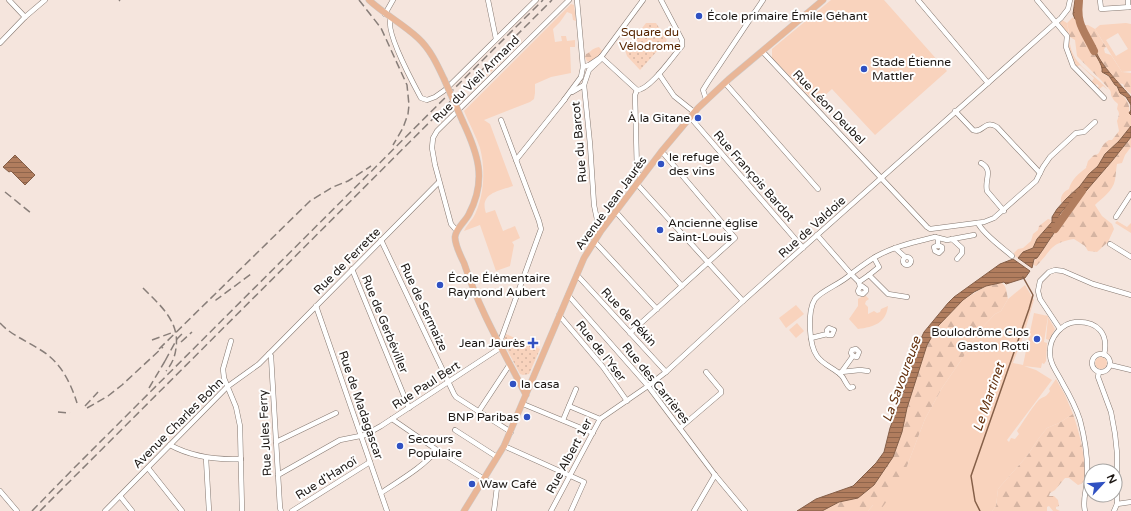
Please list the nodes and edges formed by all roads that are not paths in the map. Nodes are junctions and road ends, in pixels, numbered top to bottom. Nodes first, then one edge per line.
1 (9, 0) edge
2 (45, 0) edge
3 (369, 0) edge
4 (393, 0) edge
5 (488, 0) edge
6 (536, 0) edge
7 (569, 0) edge
8 (577, 0) edge
9 (643, 0) edge
10 (661, 0) edge
11 (763, 0) edge
12 (823, 0) edge
13 (918, 0) edge
14 (1037, 0) edge
15 (1070, 0) edge
16 (1100, 0) edge
17 (1128, 0) edge
18 (1130, 7) edge
19 (388, 16) junction
20 (25, 17) junction
21 (1056, 22) junction
22 (496, 39) junction
23 (0, 43) edge
24 (762, 51) junction
25 (601, 57) junction
26 (583, 67) junction
27 (588, 72) junction
28 (659, 74) junction
29 (579, 80) junction
30 (725, 83) junction
31 (988, 83) junction
32 (584, 85) junction
33 (637, 90) junction
34 (1104, 98) dead end
35 (706, 99) junction
36 (564, 100) junction
37 (955, 111) junction
38 (692, 114) junction
39 (501, 120) dead end
40 (1095, 122) dead end
41 (661, 152) junction
42 (516, 160) junction
43 (981, 163) dead end
44 (1040, 173) junction
45 (642, 177) junction
46 (882, 178) junction
47 (439, 182) junction
48 (637, 184) junction
49 (818, 189) dead end
50 (1131, 194) edge
51 (1004, 211) junction
52 (616, 212) junction
53 (1116, 217) dead end
54 (978, 223) junction
55 (934, 229) junction
56 (457, 231) junction
57 (601, 231) junction
58 (817, 235) junction
59 (974, 235) dead end
60 (936, 238) junction
61 (952, 239) junction
62 (381, 240) junction
63 (594, 241) junction
64 (1110, 244) dead end
65 (938, 245) dead end
66 (803, 248) junction
67 (895, 248) junction
68 (1012, 256) dead end
69 (905, 257) dead end
70 (1131, 257) edge
71 (874, 258) junction
72 (957, 259) dead end
73 (709, 262) junction
74 (352, 270) junction
75 (851, 274) junction
76 (577, 275) junction
77 (869, 275) junction
78 (682, 286) junction
79 (568, 295) junction
80 (1131, 296) edge
81 (907, 297) dead end
82 (743, 301) junction
83 (316, 306) junction
84 (656, 310) junction
85 (559, 315) junction
86 (1060, 329) junction
87 (630, 333) junction
88 (827, 334) dead end
89 (811, 338) junction
90 (231, 341) dead end
91 (497, 341) junction
92 (500, 348) junction
93 (269, 354) junction
94 (1104, 355) junction
95 (853, 356) dead end
96 (510, 364) junction
97 (1110, 365) junction
98 (1131, 370) edge
99 (868, 371) dead end
100 (666, 372) junction
101 (706, 372) dead end
102 (1099, 372) junction
103 (840, 373) junction
104 (448, 383) junction
105 (648, 386) junction
106 (227, 387) junction
107 (852, 387) dead end
108 (576, 389) dead end
109 (526, 395) junction
110 (627, 401) junction
111 (522, 404) junction
112 (569, 406) junction
113 (409, 408) junction
114 (479, 411) junction
115 (336, 413) dead end
116 (392, 419) junction
117 (600, 419) junction
118 (562, 420) junction
119 (680, 428) junction
120 (455, 430) dead end
121 (511, 432) junction
122 (593, 433) junction
123 (361, 436) junction
124 (276, 442) junction
125 (170, 445) junction
126 (504, 446) junction
127 (437, 450) junction
128 (498, 457) junction
129 (206, 458) junction
130 (241, 459) junction
131 (370, 462) junction
132 (148, 468) junction
133 (278, 475) junction
134 (715, 475) junction
135 (570, 476) junction
136 (484, 479) junction
137 (0, 491) edge
138 (381, 493) junction
139 (120, 496) junction
140 (1131, 502) edge
141 (1117, 504) junction
142 (17, 511) edge
143 (105, 511) edge
144 (132, 511) edge
145 (182, 511) edge
146 (209, 511) edge
147 (242, 511) edge
148 (281, 511) edge
149 (292, 511) edge
150 (387, 511) edge
151 (464, 511) edge
152 (494, 511) edge
153 (551, 511) edge
154 (572, 511) edge
155 (694, 511) edge
156 (745, 511) edge
157 (1085, 511) edge
158 (1114, 511) edge

1 - 20 street
2 - 20 street
3 - 19 main road
4 - 19 street
5 - 22 street
6 - 22 street
7 - 47 street, Rue du Vieil Armand
8 - 26 street
9 - 25 street, Rue du Barcot
10 - 28 street
11 - 35 street
12 - 24 main road, Avenue Jean Jaurès
13 - 31 street
14 - 21 street
15 - 21 street, Rue de Valdoie
16 - 18 street
17 - 18 street
19 - 22 street
19 - 56 main road, bridge
20 - 23 street
21 - 31 street, Rue de Valdoie
21 - 34 street
24 - 30 main road, Avenue Jean Jaurès
24 - 46 street, Rue Léon Deubel
25 - 26 street
25 - 27 street, Rue du Barcot
25 - 33 street
26 - 27 street
26 - 29 street
27 - 32 street, Rue du Barcot
28 - 33 street
28 - 38 street, Rue François Bardot
29 - 32 street
29 - 36 street
30 - 35 main road, Avenue Jean Jaurès
30 - 49 street
31 - 37 street, Rue de Valdoie
32 - 36 street
32 - 57 street, Rue du Barcot
33 - 45 street
35 - 38 main road, Avenue Jean Jaurès
36 - 42 street
37 - 44 street
37 - 46 street, Rue de Valdoie
38 - 41 main road, Avenue Jean Jaurès
38 - 66 street, Rue François Bardot
39 - 42 street
40 - 44 street
41 - 45 main road, Avenue Jean Jaurès
41 - 73 street
42 - 91 street
43 - 51 street
44 - 51 street
45 - 48 main road, Avenue Jean Jaurès
46 - 55 street, Rue Léon Deubel
46 - 58 street, Rue de Valdoie
47 - 56 street, Rue du Vieil Armand
47 - 62 street, Rue de Ferrette
48 - 52 main road, Avenue Jean Jaurès
48 - 73 street
50 - 53 street
51 - 54 street
52 - 57 main road, Avenue Jean Jaurès
52 - 78 street
54 - 55 street
54 - 68 street
55 - 60 street
56 - 91 main road
57 - 63 main road, Avenue Jean Jaurès
58 - 66 street, Rue de Valdoie
58 - 75 street
59 - 61 street
60 - 61 street
60 - 65 street
60 - 67 street
61 - 72 street
62 - 74 street, Rue de Ferrette
62 - 104 street, Rue de Sermaize
63 - 76 main road, Avenue Jean Jaurès
63 - 84 street
64 - 70 street
66 - 82 street, Rue de Valdoie
67 - 69 street
67 - 71 street
71 - 75 street
71 - 77 street
73 - 78 street
73 - 82 street
74 - 83 street, Rue de Ferrette
74 - 113 street, Rue de Gerbéviller
75 - 77 street
75 - 89 street
76 - 79 main road, Avenue Jean Jaurès
76 - 87 street, Rue de Pékin
77 - 81 street
78 - 84 street
79 - 85 main road, Avenue Jean Jaurès
79 - 105 street, Rue des Carrières
80 - 86 street
82 - 100 street, Rue de Valdoie
83 - 93 street, Rue de Ferrette
83 - 123 street, Rue de Madagascar
84 - 87 street
85 - 109 main road, Avenue Jean Jaurès
85 - 110 street, Rue de l'Yser
86 - 94 street
86 - 157 street
87 - 100 street, Rue de Pékin
88 - 89 street
89 - 103 street
90 - 106 street
91 - 92 main road
92 - 96 main road
92 - 104 street, Rue Paul Bert
93 - 106 street, Avenue Charles Bohn
93 - 124 street, Rue Jules Ferry
94 - 97 street
94 - 102 street
95 - 103 street
96 - 109 main road
96 - 114 street
97 - 98 street
97 - 102 street
99 - 103 street
100 - 105 street, Rue de Valdoie
101 - 119 street
102 - 141 street
103 - 107 street
104 - 113 street, Rue Paul Bert
104 - 114 street, Rue de Sermaize
105 - 110 street, Rue Albert 1er
105 - 119 street, Rue des Carrières
106 - 125 street, Avenue Charles Bohn
106 - 130 street
108 - 112 street
109 - 111 main road, Avenue Jean Jaurès
110 - 117 street, Rue Albert 1er
111 - 118 street
111 - 121 main road, Avenue Jean Jaurès
112 - 117 street
112 - 118 street
113 - 116 street, Rue Paul Bert
114 - 121 street, Rue de Sermaize
115 - 124 street
116 - 123 street, Rue Paul Bert
116 - 127 street
117 - 122 street, Rue Albert 1er
118 - 122 street
119 - 134 street, Rue des Carrières
120 - 128 street
121 - 126 main road, Avenue Jean Jaurès
122 - 135 street, Rue Albert 1er
123 - 131 street, Rue de Madagascar
123 - 133 street, Rue Paul Bert
124 - 133 street, Rue Jules Ferry
125 - 129 street
125 - 132 street, Avenue Charles Bohn
126 - 128 main road, Avenue Jean Jaurès
126 - 135 street
127 - 136 street
127 - 138 street
128 - 136 main road, Avenue Jean Jaurès
129 - 130 street
129 - 146 street
130 - 147 street
131 - 138 street, Rue de Madagascar
131 - 149 street, Rue d'Hanoï
132 - 139 street, Avenue Charles Bohn
132 - 145 street
133 - 148 street, Rue Jules Ferry
134 - 155 street
134 - 156 street, Rue des Carrières
135 - 153 street, Rue Albert 1er
135 - 154 street
136 - 151 main road, Avenue Jean Jaurès
136 - 152 street
137 - 142 street
138 - 150 street, Rue de Madagascar
139 - 143 street, Avenue Charles Bohn
139 - 144 street
140 - 141 street
141 - 158 street

